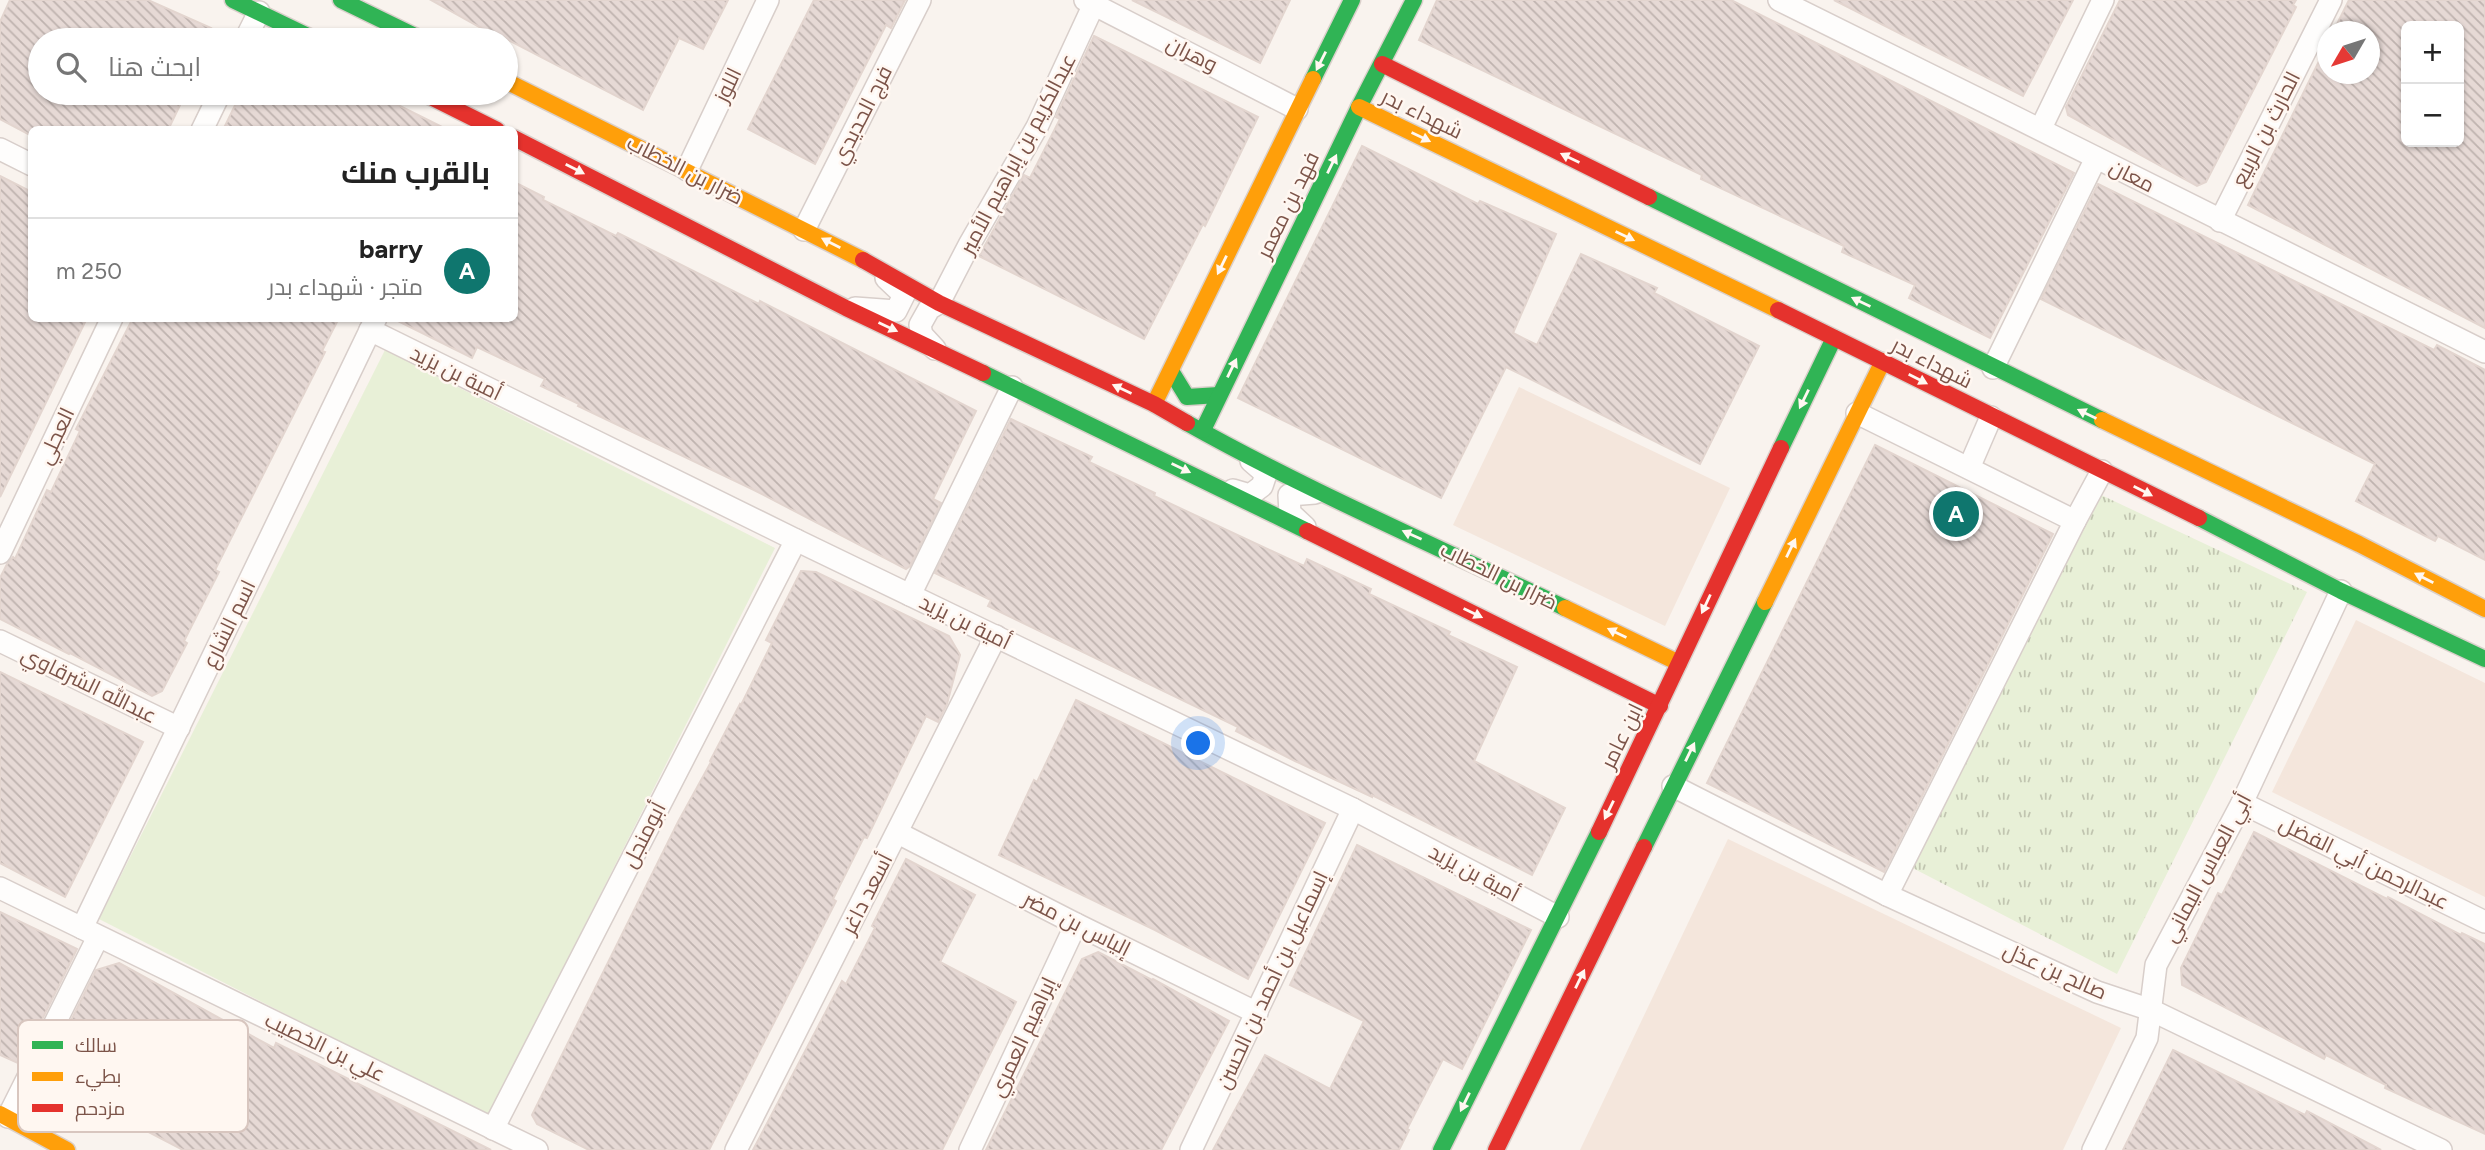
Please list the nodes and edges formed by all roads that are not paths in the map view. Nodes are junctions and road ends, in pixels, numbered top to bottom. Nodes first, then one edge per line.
1 (233, 0) edge
2 (341, 0) edge
3 (768, 0) edge
4 (920, 0) edge
5 (1352, 0) edge
6 (1414, 0) edge
7 (1779, 0) edge
8 (2103, 0) edge
9 (2331, 0) edge
10 (1090, 2) edge
11 (259, 12) junction
12 (251, 28) edge
13 (292, 28) edge
14 (398, 28) edge
15 (1382, 64) junction
16 (1412, 80) junction
17 (518, 87) edge
18 (214, 105) edge
19 (441, 105) edge
20 (1359, 107) junction
21 (1297, 109) junction
22 (1389, 122) junction
23 (467, 123) edge
24 (204, 126) edge
25 (2040, 128) junction
26 (518, 140) edge
27 (0, 149) edge
28 (2096, 158) junction
29 (28, 163) edge
30 (687, 170) junction
31 (2220, 221) junction
32 (804, 230) junction
33 (864, 260) junction
34 (939, 303) junction
35 (846, 308) junction
36 (110, 322) edge
37 (373, 324) edge
38 (1834, 338) junction
39 (935, 348) junction
40 (2485, 352) edge
41 (1883, 361) junction
42 (1993, 368) junction
43 (1171, 371) junction
44 (1012, 387) junction
45 (1219, 395) junction
46 (1154, 404) junction
47 (1857, 413) junction
48 (1992, 417) junction
49 (1203, 430) junction
50 (1230, 447) junction
51 (2193, 466) junction
52 (1969, 468) junction
53 (2102, 471) junction
54 (2202, 484) dead end
55 (1218, 486) junction
56 (1318, 493) junction
57 (2272, 503) junction
58 (2172, 505) junction
59 (2200, 505) dead end
60 (2075, 521) junction
61 (1314, 534) junction
62 (796, 540) junction
63 (2256, 546) junction
64 (0, 553) edge
65 (2341, 591) junction
66 (910, 595) junction
67 (2485, 609) edge
68 (996, 636) junction
69 (0, 641) edge
70 (2485, 659) edge
71 (1679, 663) junction
72 (1660, 706) junction
73 (179, 729) junction
74 (1673, 786) junction
75 (2242, 803) junction
76 (1353, 809) junction
77 (898, 833) junction
78 (0, 888) edge
79 (1887, 895) junction
80 (1558, 917) junction
81 (2485, 922) edge
82 (1076, 924) junction
83 (90, 932) junction
84 (1523, 984) junction
85 (1566, 1008) junction
86 (2151, 1010) junction
87 (1257, 1013) junction
88 (49, 1020) edge
89 (1505, 1052) dead end
90 (1524, 1062) dead end
91 (1482, 1067) junction
92 (18, 1086) edge
93 (1526, 1090) junction
94 (4, 1116) edge
95 (493, 1129) junction
96 (34, 1132) edge
97 (67, 1150) edge
98 (537, 1150) edge
99 (736, 1150) edge
100 (970, 1150) edge
101 (1191, 1150) edge
102 (1441, 1150) edge
103 (1496, 1150) edge
104 (2093, 1150) edge
105 (2441, 1150) edge

1 - 11 street
2 - 14 street
3 - 30 street, اللوز
4 - 32 street, فرج الحديدي
5 -> 21 street, فهد بن معمر
6 - 15 street, فهد بن معمر
7 - 25 street, معان
8 - 25 street
9 - 31 street, الحارث بن الربيع
10 - 21 street, وهران
10 - 34 street, عبدالكريم بن إبراهيم الأمير
11 - 12 street
11 - 13 street
15 - 16 street, شهداء بدر
15 - 20 street, فهد بن معمر
16 - 22 street
42 -> 16 street, شهداء بدر
17 - 30 street, ضرار بن الخطاب
18 - 24 street
19 - 23 street
20 - 22 street, شهداء بدر
45 -> 20 street, فهد بن معمر
21 -> 43 street, فهد بن معمر
22 -> 38 street, شهداء بدر
25 - 28 street, معان
26 -> 35 street, ضرار بن الخطاب
27 - 29 street
28 - 31 street, معان
28 - 42 street
30 - 32 street, ضرار بن الخطاب
31 - 40 street, معان
33 -> 32 street, ضرار بن الخطاب
33 - 34 street, ضرار بن الخطاب
33 - 35 street, ضرار بن الخطاب
34 - 39 street
46 -> 34 street, ضرار بن الخطاب
35 -> 39 street, ضرار بن الخطاب
36 - 64 street, العجلي
37 - 62 street, أمية بن يزيد
37 - 73 street, اسم الشارع
38 - 41 street, شهداء بدر
38 -> 71 street, ابن عامر
39 - 44 street, ضرار بن الخطاب
41 - 47 street
41 -> 48 street, شهداء بدر
51 -> 42 street, شهداء بدر
43 - 45 street
43 - 46 street, فهد بن معمر
44 -> 55 street, ضرار بن الخطاب
44 - 66 street
45 - 49 street, فهد بن معمر
46 - 49 street, ضرار بن الخطاب
47 - 52 street
74 -> 47 street
48 - 52 street
48 - 53 street, شهداء بدر
49 - 50 street, ضرار بن الخطاب
50 - 55 street, ضرار بن الخطاب
50 - 56 street, ضرار بن الخطاب
51 - 54 street
51 - 57 street, شهداء بدر
52 - 60 street
53 -> 58 street, شهداء بدر
53 - 60 street
55 - 61 street, ضرار بن الخطاب
56 - 61 street, ضرار بن الخطاب
71 -> 56 street, ضرار بن الخطاب
57 - 63 street
67 -> 57 street, شهداء بدر
58 - 59 street
58 - 63 street, شهداء بدر
60 - 79 street
61 -> 72 street, ضرار بن الخطاب
62 - 66 street, أمية بن يزيد
62 - 95 street, أبومنجل
63 - 65 street, شهداء بدر
65 - 70 street, شهداء بدر
65 - 75 street, أبي العباس اليماني
66 - 68 street, أمية بن يزيد
68 - 76 street, أمية بن يزيد
68 - 77 street, أسعد داغر
69 - 73 street, عبدالله الشرقاوي
71 - 72 street, ابن عامر
72 -> 80 street, ابن عامر
73 - 83 street, اسم الشارع
74 - 79 street, صالح بن عذل
85 -> 74 street
75 - 81 street, عبدالرحمن أبي الفضل
75 - 86 street, أبي العباس اليماني
76 - 80 street, أمية بن يزيد
76 - 87 street, إسماعيل بن أحمد بن الحسن
77 - 82 street, إلياس بن مضر
77 - 99 street, أسعد داغر
78 - 83 street, علي بن الخصيب
79 - 86 street, صالح بن عذل
80 - 84 street, ابن عامر
82 - 87 street, إلياس بن مضر
82 - 100 street, إبراهيم العمري
83 - 88 street, اسم الشارع
83 - 95 street, علي بن الخصيب
84 - 85 street
84 - 91 street, ابن عامر
85 - 93 street
86 - 104 street, أبي العباس اليماني
86 - 105 street, صالح بن عذل
87 - 101 street, إسماعيل بن أحمد بن الحسن
89 - 91 street
90 - 93 street
91 -> 102 street, ابن عامر
92 - 94 street, اسم الشارع
93 - 103 street
95 - 98 street, علي بن الخصيب
96 - 97 street

